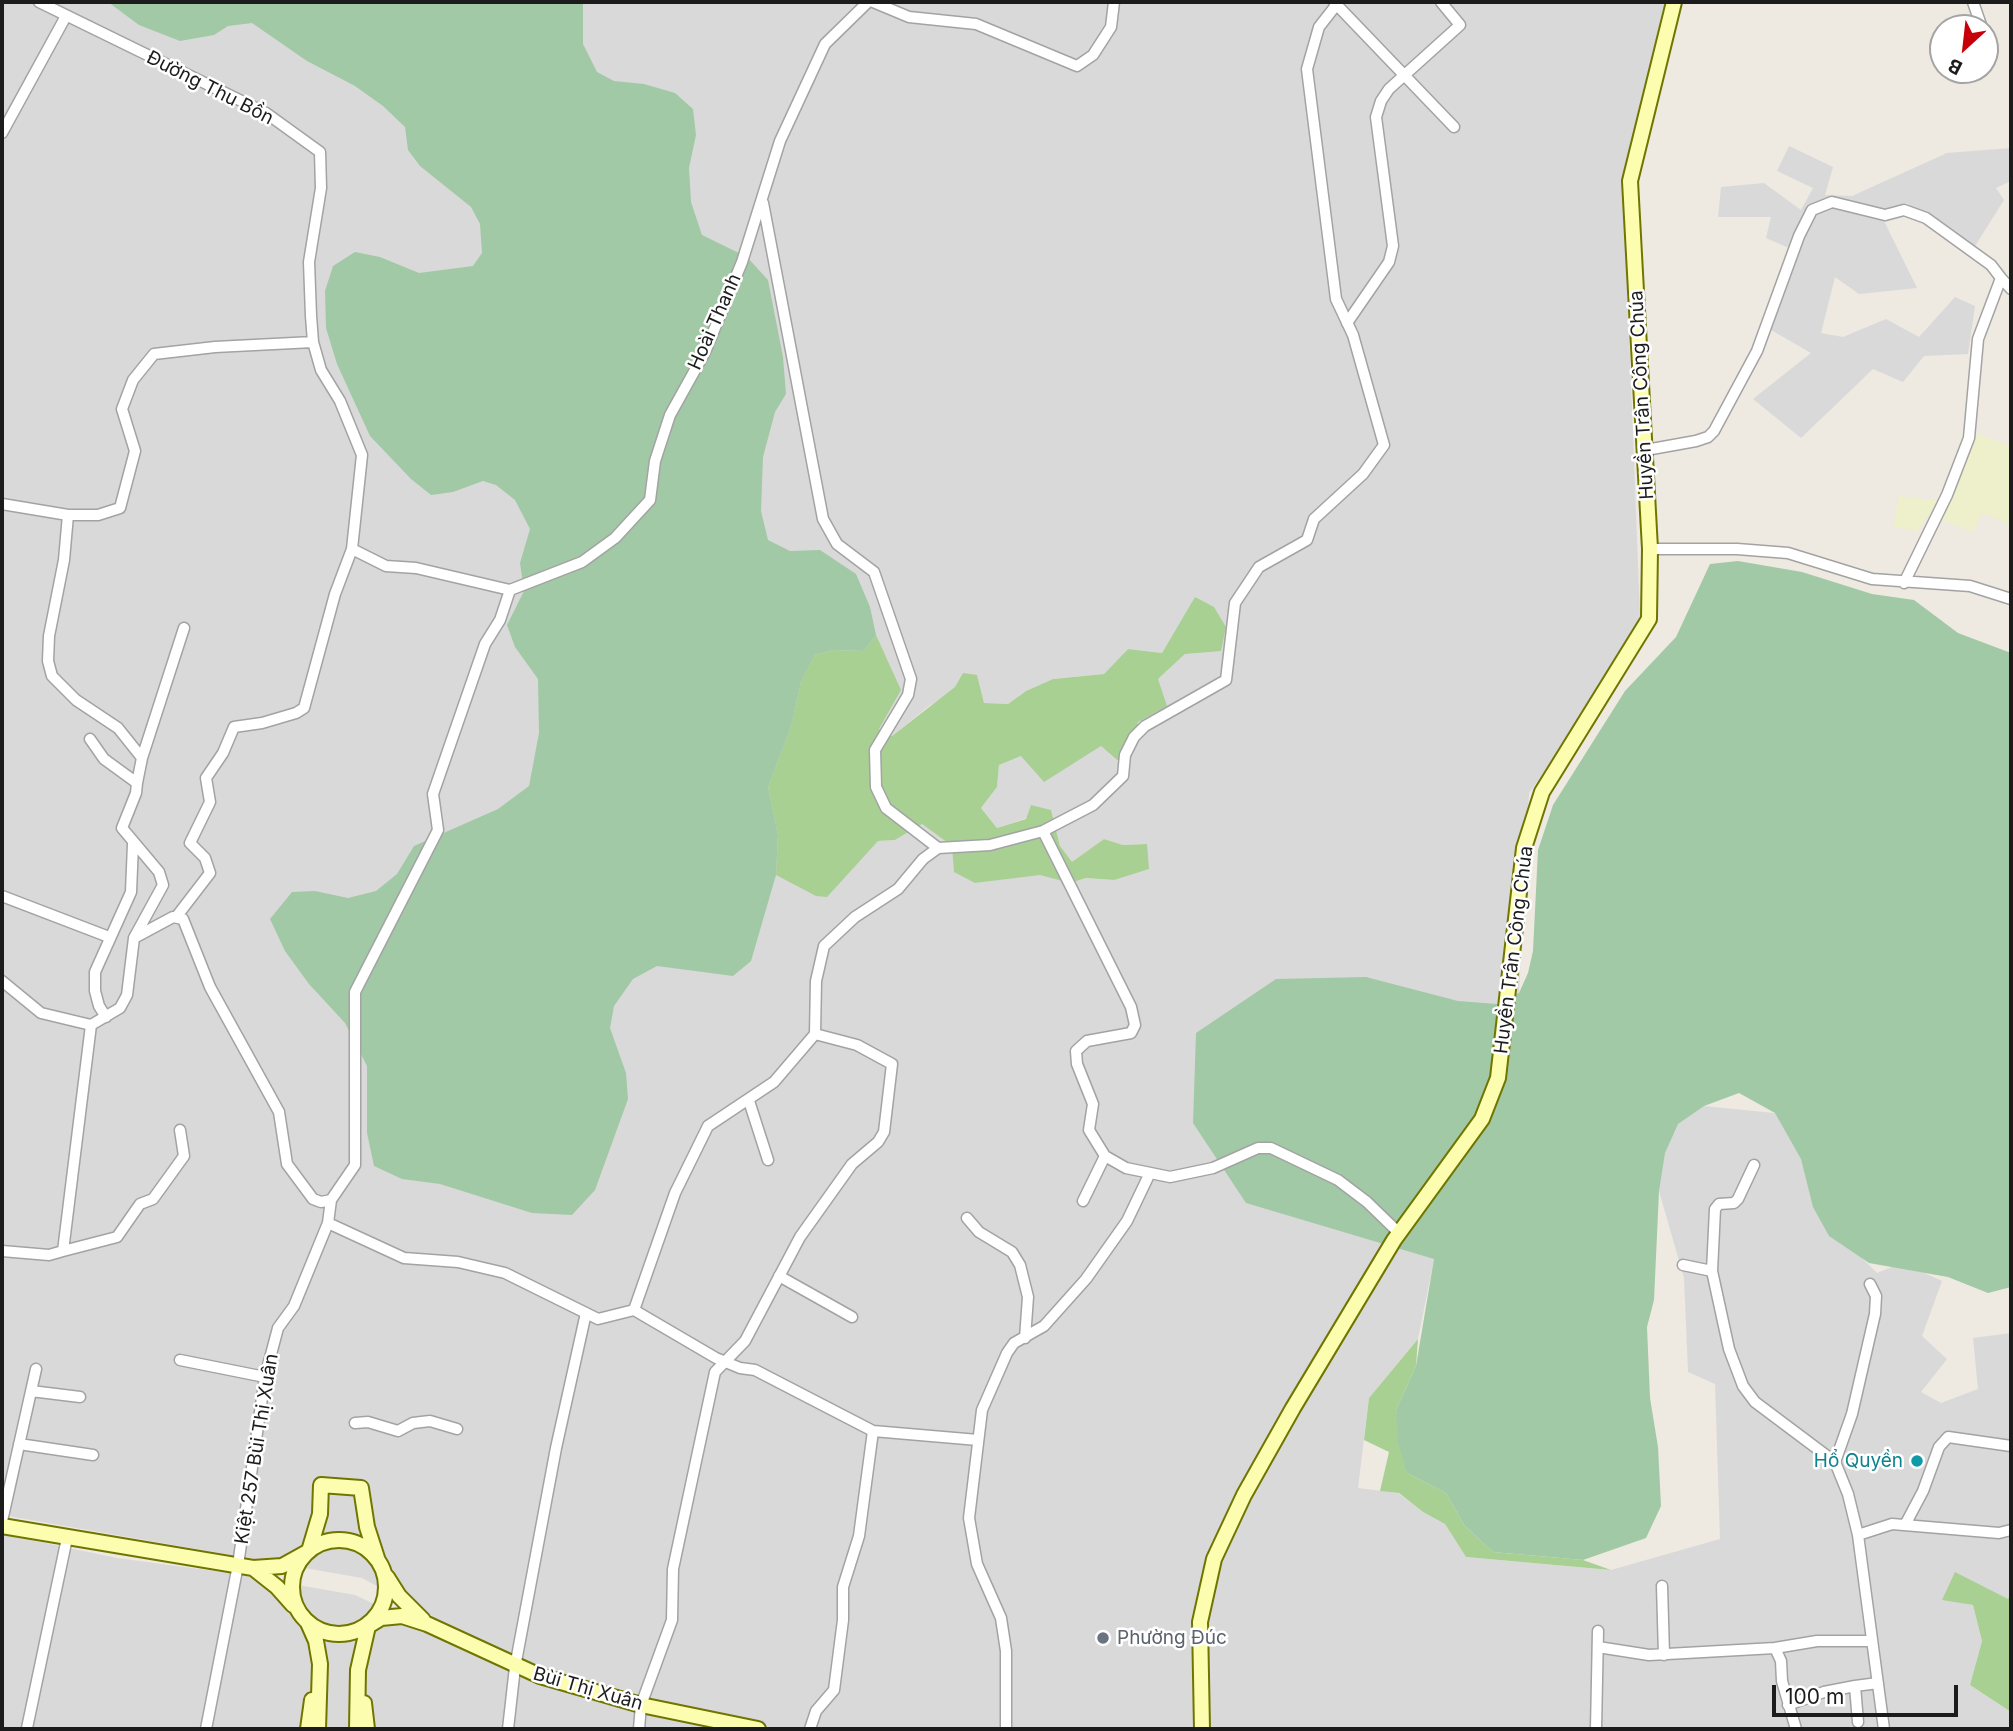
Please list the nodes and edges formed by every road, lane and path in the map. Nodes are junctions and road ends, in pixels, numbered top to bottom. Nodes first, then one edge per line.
1 (38, 2) edge
2 (870, 2) edge
3 (1114, 2) edge
4 (1441, 2) edge
5 (1674, 2) edge
6 (1336, 3) edge
7 (66, 16) junction
8 (1403, 77) junction
9 (1454, 127) dead end
10 (2, 133) edge
11 (763, 201) junction
12 (2001, 278) junction
13 (2011, 289) edge
14 (1347, 323) junction
15 (313, 342) junction
16 (1646, 450) junction
17 (2, 504) edge
18 (68, 515) junction
19 (352, 549) junction
20 (1650, 549) junction
21 (1904, 583) junction
22 (510, 590) junction
23 (2011, 599) edge
24 (184, 628) dead end
25 (90, 739) dead end
26 (142, 758) junction
27 (137, 783) junction
28 (1043, 831) junction
29 (133, 845) junction
30 (938, 848) junction
31 (2, 896) edge
32 (177, 916) junction
33 (109, 937) junction
34 (134, 937) junction
35 (2, 981) edge
36 (106, 1017) junction
37 (91, 1025) junction
38 (816, 1034) junction
39 (749, 1101) junction
40 (180, 1130) dead end
41 (1104, 1156) junction
42 (768, 1160) dead end
43 (1754, 1165) dead end
44 (1149, 1175) junction
45 (331, 1200) junction
46 (1083, 1201) dead end
47 (967, 1218) dead end
48 (328, 1223) junction
49 (1400, 1234) junction
50 (2, 1251) edge
51 (63, 1251) junction
52 (1683, 1265) dead end
53 (1712, 1270) junction
54 (779, 1276) junction
55 (1870, 1284) dead end
56 (634, 1310) junction
57 (586, 1313) junction
58 (852, 1317) dead end
59 (1025, 1338) junction
60 (180, 1360) dead end
61 (727, 1362) junction
62 (36, 1369) dead end
63 (265, 1377) junction
64 (31, 1391) junction
65 (80, 1397) dead end
66 (355, 1423) dead end
67 (457, 1429) dead end
68 (873, 1432) junction
69 (978, 1440) junction
70 (19, 1444) junction
71 (2011, 1446) edge
72 (93, 1455) dead end
73 (1835, 1462) junction
74 (2, 1521) edge
75 (1905, 1525) junction
76 (2, 1526) edge
77 (2011, 1530) edge
78 (1858, 1535) junction
79 (67, 1538) junction
80 (309, 1551) junction
81 (238, 1565) junction
82 (380, 1565) junction
83 (253, 1568) junction
84 (1662, 1586) dead end
85 (298, 1610) junction
86 (308, 1623) junction
87 (427, 1624) junction
88 (368, 1626) junction
89 (1598, 1631) dead end
90 (1872, 1640) junction
91 (1598, 1647) junction
92 (1775, 1648) junction
93 (1664, 1655) junction
94 (320, 1664) junction
95 (515, 1667) junction
96 (358, 1670) junction
97 (1878, 1683) junction
98 (1855, 1686) junction
99 (641, 1705) junction
100 (1788, 1705) junction
101 (1857, 1722) dead end
102 (27, 1728) edge
103 (206, 1729) edge
104 (308, 1729) edge
105 (318, 1729) edge
106 (357, 1729) edge
107 (367, 1729) edge
108 (508, 1729) edge
109 (639, 1729) edge
110 (758, 1729) edge
111 (810, 1729) edge
112 (1006, 1729) edge
113 (1202, 1729) edge
114 (1596, 1729) edge
115 (1796, 1729) edge
116 (1884, 1729) edge

1 - 7 street, Đường Thu Bồn
2 - 3 street
2 - 11 street, Hoài Thanh
4 - 8 street
5 - 16 street, Huyền Trân Công Chúa
6 - 8 street
6 - 14 street
7 - 10 street
7 - 15 street, Đường Thu Bồn
8 - 9 street
8 - 14 street
11 - 22 street, Hoài Thanh
11 - 30 street
12 - 13 street
12 - 16 street
12 - 21 street
14 - 28 street
15 - 18 street
15 - 19 street
16 - 20 street, Huyền Trân Công Chúa
17 - 18 street
18 - 26 street
19 - 22 street
19 - 32 street
20 - 21 street
20 - 49 street, Huyền Trân Công Chúa
21 - 23 street
22 - 45 street, Kiệt 257 Bùi Thị Xuân
24 - 26 street
25 - 27 street
26 - 27 street
27 - 29 street
28 - 30 street
28 - 41 street
29 - 33 street
29 - 34 street
30 - 38 street
31 - 33 street
32 - 34 street
32 - 45 street
33 - 36 street
34 - 36 street
35 - 37 street
36 - 37 street
37 - 51 street
38 - 39 street
38 - 54 street
39 - 42 street
39 - 56 street
40 - 51 street
41 - 44 street
41 - 46 street
43 - 53 street
44 - 49 street
44 - 59 street
45 - 48 street, Kiệt 257 Bùi Thị Xuân
47 - 59 street
48 - 57 street
48 - 63 street, Kiệt 257 Bùi Thị Xuân
49 - 113 street, Huyền Trân Công Chúa
50 - 51 street
52 - 53 street
53 - 73 street
54 - 58 street
54 - 61 street
55 - 73 street
56 - 57 street
56 - 61 street
57 - 95 street
59 - 69 street
60 - 63 street
61 - 68 street
61 - 99 street
62 - 64 street
63 - 81 street, Kiệt 257 Bùi Thị Xuân
64 - 65 street
64 - 70 street
66 - 67 street
68 - 69 street
68 - 111 street
69 - 112 street
70 - 72 street
70 - 74 street
71 - 75 street
73 - 78 street
75 - 77 street
75 - 78 street
76 - 79 street
78 - 90 street
79 - 81 street
79 - 102 street
80 - 82 street
80 - 82 street
80 - 83 street
80 - 85 street
81 - 83 street
81 - 103 street, Kiệt 257 Bùi Thị Xuân
82 - 87 street
82 - 88 street
83 - 85 street
84 - 93 street
85 - 86 street
86 - 88 street
86 - 94 street
87 - 88 street
87 - 95 street, Bùi Thị Xuân
88 - 96 street
89 - 91 street
90 - 92 street
90 - 97 street
91 - 93 street
91 - 114 street
92 - 93 street
92 - 100 street
94 - 104 street
94 - 105 street
95 - 99 street, Bùi Thị Xuân
95 - 108 street
96 - 106 street
96 - 107 street
97 - 98 street
97 - 116 street
98 - 100 street
98 - 101 street
99 - 109 street
99 - 110 street, Bùi Thị Xuân
100 - 115 street

